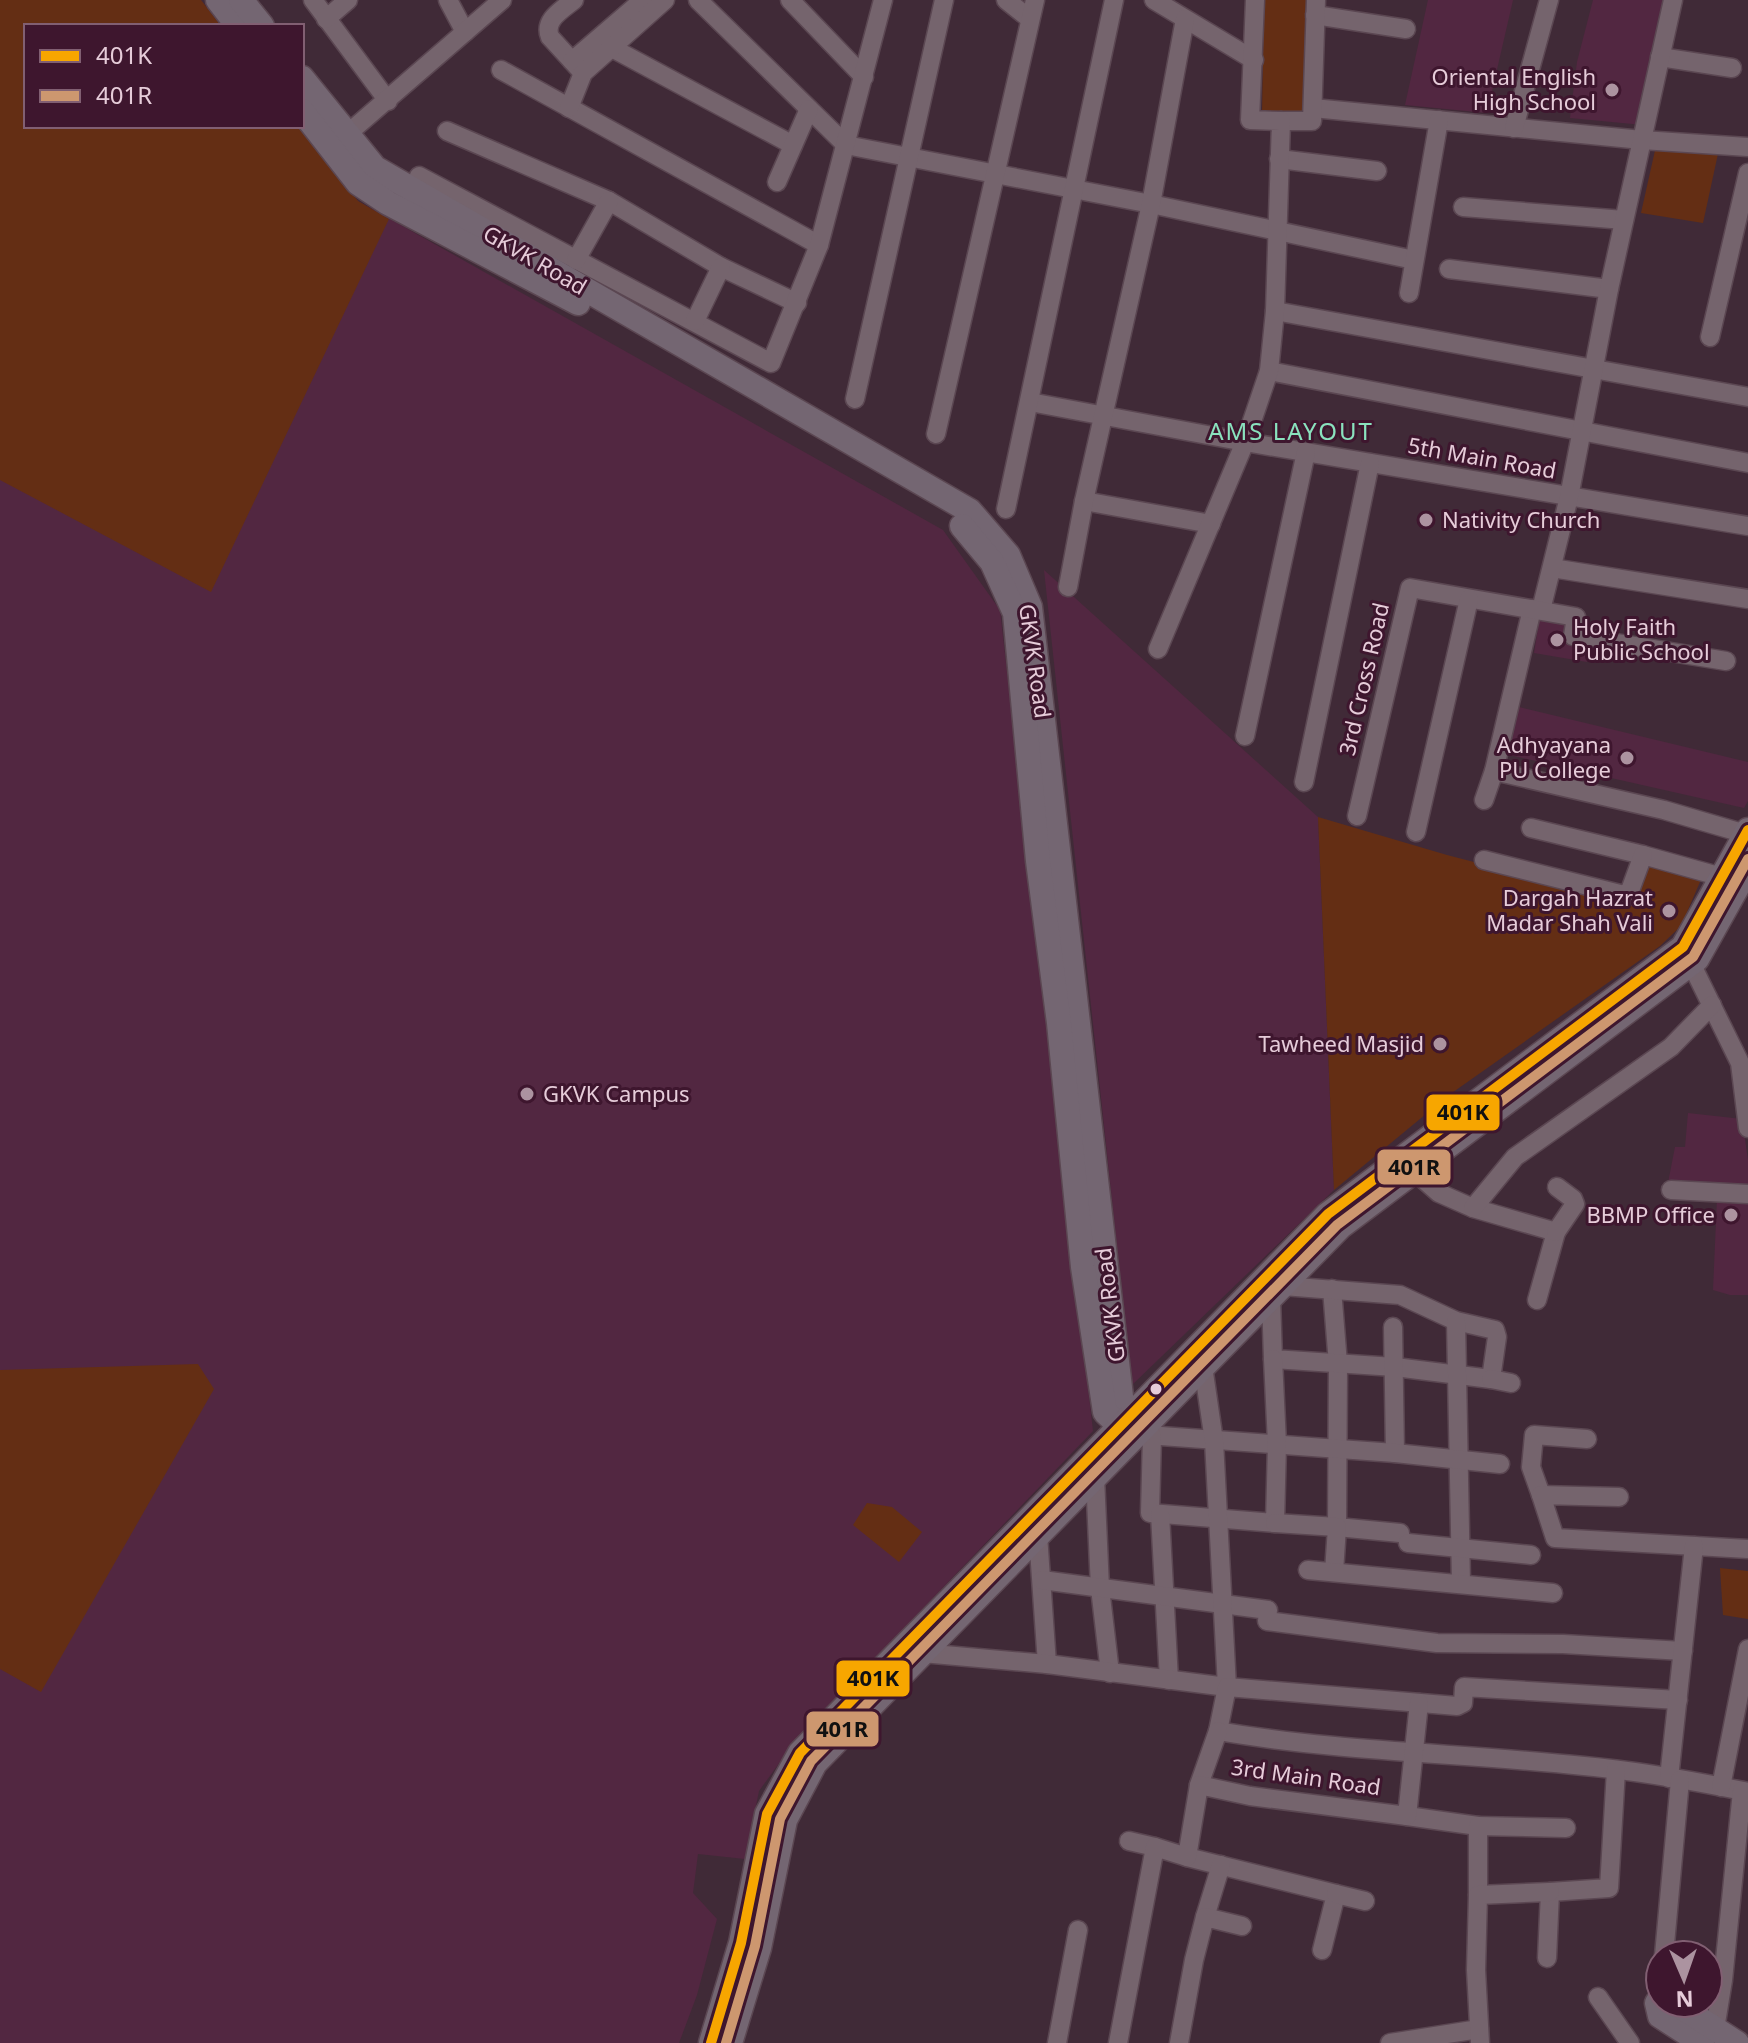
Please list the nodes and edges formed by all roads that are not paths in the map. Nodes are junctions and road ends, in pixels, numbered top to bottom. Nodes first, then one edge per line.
1 (218, 0) edge
2 (313, 0) edge
3 (348, 0) edge
4 (448, 0) edge
5 (502, 0) edge
6 (574, 0) edge
7 (698, 0) edge
8 (790, 0) edge
9 (944, 0) edge
10 (1006, 0) edge
11 (1035, 0) edge
12 (1114, 0) edge
13 (1154, 0) edge
14 (1255, 0) edge
15 (1549, 0) edge
16 (1673, 0) edge
17 (882, 1) edge
18 (651, 3) edge
19 (1315, 8) edge
20 (251, 13) edge
21 (326, 19) junction
22 (1030, 19) junction
23 (1185, 19) junction
24 (1406, 29) dead end
25 (465, 32) junction
26 (612, 48) junction
27 (1660, 57) junction
28 (1254, 60) junction
29 (577, 67) junction
30 (1732, 68) dead end
31 (501, 70) dead end
32 (864, 77) junction
33 (304, 82) edge
34 (388, 101) junction
35 (569, 108) junction
36 (1313, 108) junction
37 (809, 109) junction
38 (304, 113) edge
39 (1439, 120) junction
40 (1281, 121) junction
41 (1514, 128) junction
42 (447, 131) dead end
43 (1642, 140) junction
44 (338, 142) junction
45 (793, 145) junction
46 (846, 145) junction
47 (1748, 147) edge
48 (911, 157) junction
49 (1279, 159) junction
50 (1377, 171) dead end
51 (1748, 173) edge
52 (996, 174) junction
53 (419, 176) dead end
54 (777, 182) dead end
55 (1074, 189) junction
56 (609, 201) junction
57 (1151, 204) junction
58 (1463, 207) dead end
59 (1624, 220) junction
60 (1277, 231) junction
61 (819, 245) junction
62 (576, 260) junction
63 (1414, 260) junction
64 (721, 267) junction
65 (1449, 269) dead end
66 (1609, 289) junction
67 (1409, 293) dead end
68 (797, 303) junction
69 (1275, 311) junction
70 (695, 321) junction
71 (1710, 337) dead end
72 (1594, 369) junction
73 (1269, 371) junction
74 (1748, 397) edge
75 (855, 399) dead end
76 (1030, 402) junction
77 (1103, 417) junction
78 (1582, 430) junction
79 (936, 434) dead end
80 (1245, 442) junction
81 (1306, 452) junction
82 (1370, 463) junction
83 (1748, 463) edge
84 (1569, 497) junction
85 (1084, 501) junction
86 (1006, 509) dead end
87 (1211, 524) junction
88 (1748, 526) edge
89 (1552, 568) junction
90 (1068, 587) dead end
91 (1469, 599) junction
92 (1748, 599) edge
93 (1536, 610) junction
94 (1158, 649) dead end
95 (1726, 661) dead end
96 (1245, 736) dead end
97 (1494, 771) junction
98 (1304, 782) dead end
99 (1484, 800) dead end
100 (1357, 816) dead end
101 (1531, 828) dead end
102 (1416, 832) dead end
103 (1747, 832) edge
104 (1643, 855) junction
105 (1484, 860) dead end
106 (1748, 868) edge
107 (1722, 877) junction
108 (1687, 955) junction
109 (1712, 1005) junction
110 (1746, 1092) edge
111 (1748, 1128) edge
112 (1414, 1171) junction
113 (1557, 1187) dead end
114 (1671, 1190) dead end
115 (1748, 1194) edge
116 (1473, 1208) junction
117 (1556, 1232) junction
118 (1332, 1289) junction
119 (1277, 1292) junction
120 (1537, 1300) dead end
121 (1456, 1321) junction
122 (1393, 1327) dead end
123 (1273, 1359) junction
124 (1338, 1364) junction
125 (1203, 1366) junction
126 (1395, 1367) junction
127 (1458, 1374) junction
128 (1491, 1379) junction
129 (1511, 1383) dead end
130 (1136, 1431) junction
131 (1587, 1439) dead end
132 (1214, 1441) junction
133 (1277, 1444) junction
134 (1339, 1450) junction
135 (1395, 1453) junction
136 (1460, 1461) junction
137 (1500, 1464) dead end
138 (1095, 1477) junction
139 (1541, 1495) junction
140 (1619, 1497) dead end
141 (1160, 1514) junction
142 (1218, 1519) junction
143 (1275, 1523) junction
144 (1337, 1527) junction
145 (1038, 1535) junction
146 (1694, 1546) junction
147 (1462, 1549) junction
148 (1748, 1549) edge
149 (1531, 1555) dead end
150 (1308, 1570) dead end
151 (1334, 1572) junction
152 (1042, 1580) junction
153 (1461, 1583) junction
154 (1100, 1588) junction
155 (1553, 1593) dead end
156 (1163, 1594) junction
157 (1222, 1602) junction
158 (1748, 1649) edge
159 (1683, 1651) junction
160 (922, 1653) junction
161 (1047, 1664) junction
162 (1110, 1673) junction
163 (1169, 1680) junction
164 (1227, 1687) junction
165 (1678, 1700) junction
166 (1419, 1703) junction
167 (1218, 1731) junction
168 (1415, 1752) junction
169 (1616, 1770) junction
170 (1674, 1779) junction
171 (1199, 1785) junction
172 (1721, 1787) junction
173 (1745, 1791) edge
174 (1407, 1816) junction
175 (1478, 1826) junction
176 (1566, 1828) dead end
177 (1129, 1841) dead end
178 (1155, 1847) junction
179 (1187, 1857) junction
180 (1221, 1865) junction
181 (1550, 1892) junction
182 (1336, 1894) junction
183 (1478, 1895) junction
184 (1365, 1901) dead end
185 (1205, 1917) junction
186 (1242, 1926) dead end
187 (1078, 1930) dead end
188 (1665, 1939) edge
189 (1722, 1939) edge
190 (1322, 1950) dead end
191 (1547, 1958) dead end
192 (1598, 1997) dead end
193 (1667, 2019) edge
194 (1691, 2019) edge
195 (1480, 2036) edge
196 (1708, 2036) edge
197 (711, 2043) edge
198 (730, 2043) edge
199 (1057, 2043) edge
200 (1118, 2043) edge
201 (1179, 2043) edge
202 (1390, 2043) edge
203 (1630, 2043) edge
204 (1737, 2043) edge

1 - 20 main road
2 - 21 street
3 - 21 street
4 - 25 street
5 - 25 street
6 - 29 street
7 - 37 street
8 - 32 street
9 - 48 street
10 - 22 street
11 - 22 street
12 - 55 street
13 - 23 street
14 - 28 street
15 - 41 street
16 - 27 street
17 - 32 street
18 - 26 street
18 - 29 street
19 - 24 street
19 - 36 street
21 - 34 street
22 - 52 street
23 - 28 street
23 - 57 street
25 - 34 street
26 - 29 street
26 - 45 street
27 - 30 street
27 - 43 street
28 - 40 street
29 - 35 street
31 - 35 street
32 - 46 street
33 - 44 main road, GKVK Road
34 - 44 street
35 - 61 street
36 - 39 street
36 - 40 street
37 - 45 street
37 - 46 street
38 - 44 main road, GKVK Road
39 - 41 street
39 - 63 street
40 - 49 street
41 - 43 street
42 - 56 street
43 - 47 street
43 - 59 street
44 - 130 main road, GKVK Road
45 - 54 street
46 - 48 street
46 - 61 street
48 - 52 street
48 - 75 street
49 - 50 street
49 - 60 street
51 - 71 street
52 - 55 street
52 - 79 street
53 - 62 street
55 - 57 street
55 - 76 street
56 - 62 street
56 - 64 street
57 - 60 street
57 - 77 street
58 - 59 street
59 - 66 street
60 - 63 street
60 - 69 street
61 - 68 street
62 - 70 street
63 - 67 street
64 - 68 street
64 - 70 street
65 - 66 street
66 - 72 street
68 - 70 street
69 - 72 street
69 - 73 street
72 - 74 street
72 - 78 street
73 - 78 street
73 - 80 street
76 - 77 street, 5th Main Road
76 - 86 street
77 - 80 street, 5th Main Road
77 - 85 street
78 - 83 street
78 - 84 street
80 - 81 street, 5th Main Road
80 - 87 street
81 - 82 street, 5th Main Road
81 - 96 street
82 - 84 street, 5th Main Road
82 - 98 street
84 - 88 street, 5th Main Road
84 - 89 street
85 - 87 street
85 - 90 street
87 - 94 street
89 - 92 street
89 - 93 street
91 - 93 street, 3rd Cross Road
91 - 100 street, 3rd Cross Road
91 - 102 street
93 - 95 street, 3rd Cross Road
93 - 97 street
97 - 99 street
97 - 103 street
101 - 104 street
103 - 107 main road
104 - 105 street
104 - 107 street
106 - 108 main road
107 - 108 main road
108 - 109 street
108 - 112 main road
108 - 130 main road
109 - 110 street
109 - 116 street
110 - 111 street
112 - 116 street
112 - 119 main road
113 - 117 street
114 - 115 street
116 - 117 street
117 - 120 street
118 - 119 street
118 - 121 street
118 - 124 street
119 - 123 street
119 - 125 main road
121 - 127 street
121 - 128 street
122 - 126 street
123 - 124 street
123 - 133 street
124 - 126 street
124 - 134 street
125 - 130 main road
125 - 132 street
126 - 127 street
126 - 135 street
127 - 128 street
127 - 136 street
128 - 129 street
130 - 132 street
130 - 138 main road
130 - 141 street
130 - 197 main road
131 - 139 street
132 - 133 street
132 - 142 street
133 - 134 street
133 - 143 street
134 - 135 street
134 - 144 street
135 - 136 street
136 - 137 street
136 - 147 street
138 - 145 main road
138 - 154 street
139 - 140 street
139 - 146 street
141 - 142 street
141 - 156 street
142 - 143 street
142 - 157 street
143 - 144 street
144 - 147 street
144 - 151 street
145 - 152 street
145 - 160 main road
146 - 148 street
146 - 159 street
147 - 149 street
147 - 153 street
150 - 151 street
151 - 153 street
152 - 154 street
152 - 161 street
153 - 155 street
154 - 156 street
154 - 162 street
156 - 157 street
156 - 163 street
157 - 159 street
157 - 164 street
158 - 172 street
159 - 165 street
160 - 161 street
160 - 198 main road
161 - 162 street
162 - 163 street
163 - 164 street
164 - 166 street
164 - 167 street
165 - 166 street
165 - 170 street
166 - 168 street, 3rd Main Road
167 - 168 street
167 - 171 street
168 - 169 street
168 - 174 street, 3rd Main Road
169 - 170 street
169 - 181 street
170 - 172 street
170 - 188 street
171 - 174 street, 3rd Main Road
171 - 179 street, 3rd Main Road
172 - 173 street
173 - 189 street
174 - 175 street
175 - 176 street
175 - 183 street
177 - 178 street
178 - 179 street
178 - 200 street
179 - 180 street
180 - 182 street
180 - 185 street
181 - 183 street
181 - 191 street
182 - 184 street
182 - 190 street
183 - 195 street
185 - 186 street
185 - 201 street
187 - 199 street
192 - 203 street
193 - 196 main road
194 - 196 main road
195 - 202 street
196 - 204 main road

